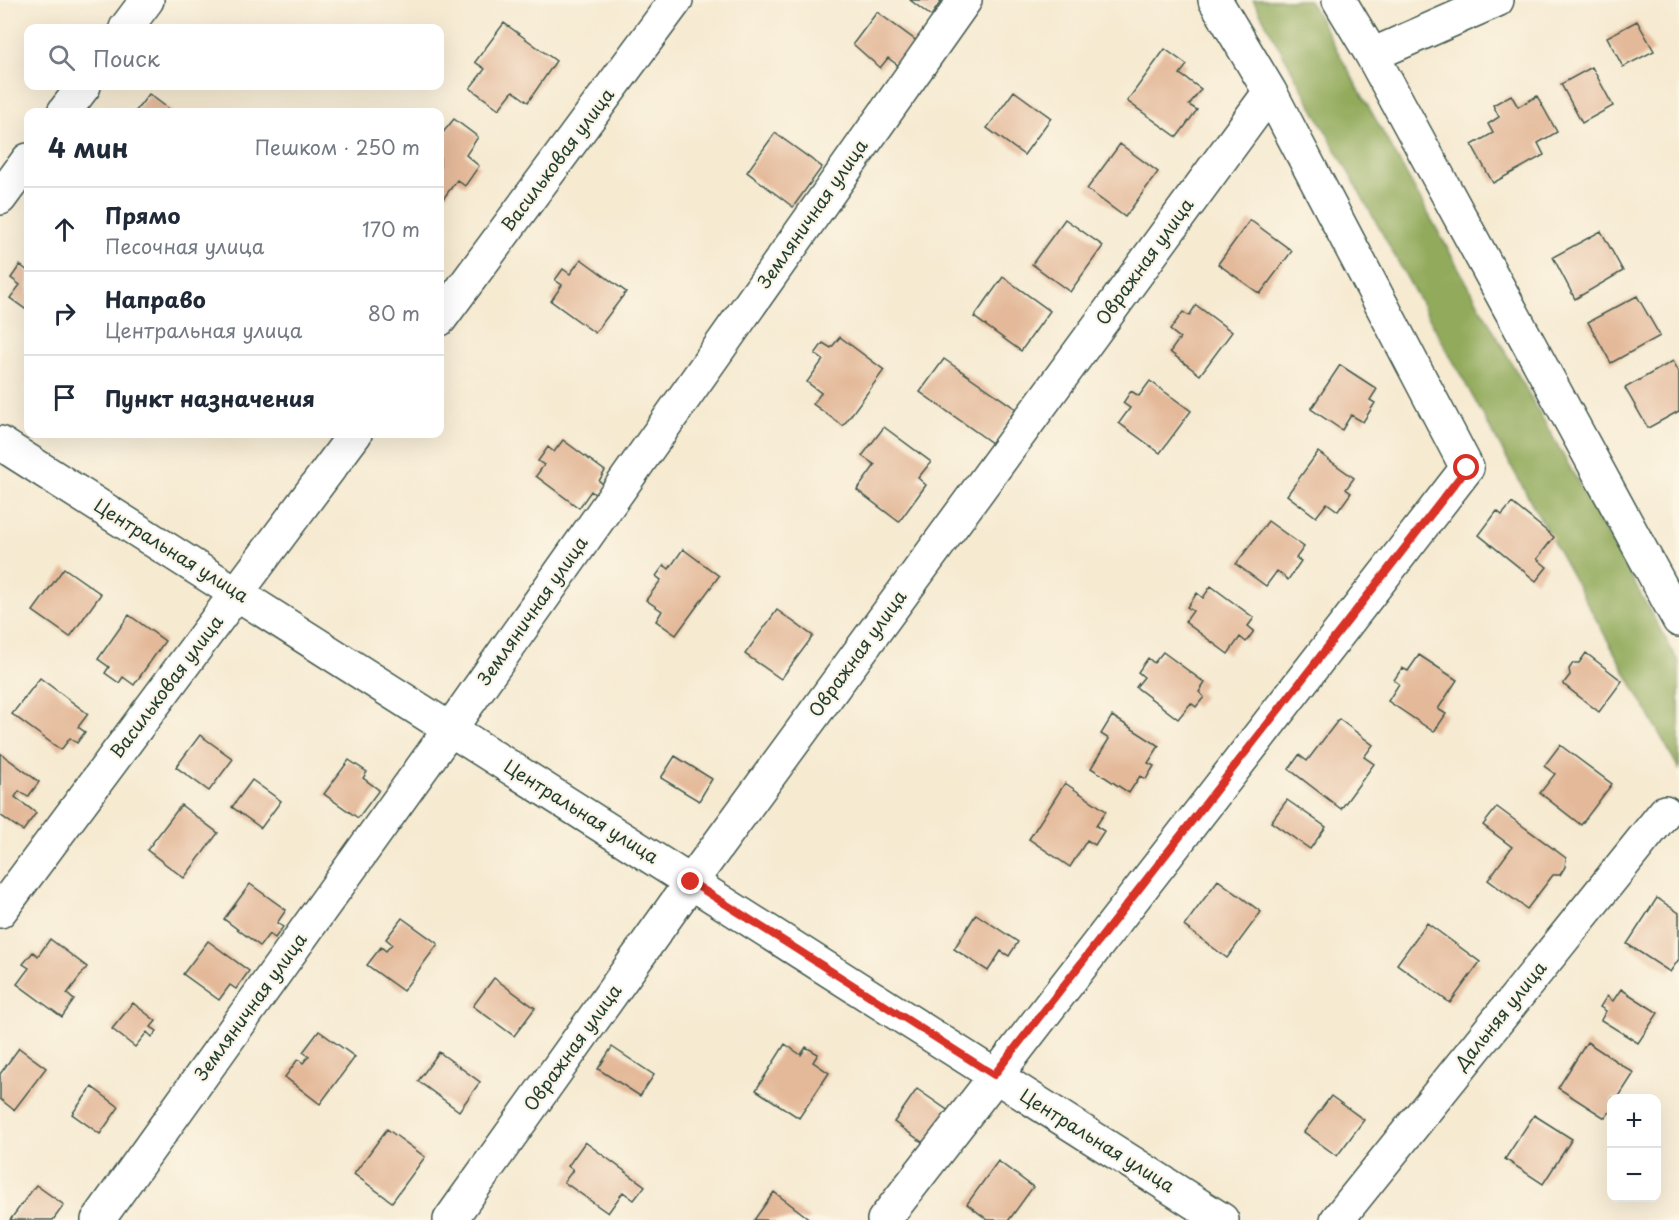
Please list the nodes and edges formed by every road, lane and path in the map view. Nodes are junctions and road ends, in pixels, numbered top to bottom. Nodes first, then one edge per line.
1 (147, 0) edge
2 (676, 0) edge
3 (964, 0) edge
4 (1215, 0) edge
5 (1339, 0) edge
6 (1497, 0) edge
7 (129, 24) edge
8 (1372, 55) junction
9 (81, 90) edge
10 (1270, 92) junction
11 (67, 108) edge
12 (24, 165) edge
13 (0, 198) edge
14 (444, 314) edge
15 (352, 438) edge
16 (0, 443) edge
17 (237, 593) junction
18 (1679, 620) edge
19 (450, 729) junction
20 (1665, 812) dead end
21 (691, 882) junction
22 (0, 911) edge
23 (994, 1075) junction
24 (98, 1220) edge
25 (450, 1220) edge
26 (884, 1220) edge
27 (1222, 1220) edge
28 (1337, 1220) edge

1 - 7 street
2 - 14 street, Васильковая улица
3 - 19 street, Земляничная улица
4 - 10 street
5 - 8 street
6 - 8 street
8 - 18 street
9 - 11 street
10 - 21 street, Овражная улица
10 - 23 street
12 - 13 street
15 - 17 street, Васильковая улица
16 - 17 street, Центральная улица
17 - 19 street, Центральная улица
17 - 22 street, Васильковая улица
19 - 21 street, Центральная улица
19 - 24 street, Земляничная улица
20 - 28 street, Дальняя улица
21 - 23 street, Центральная улица
21 - 25 street, Овражная улица
23 - 26 street
23 - 27 street, Центральная улица

